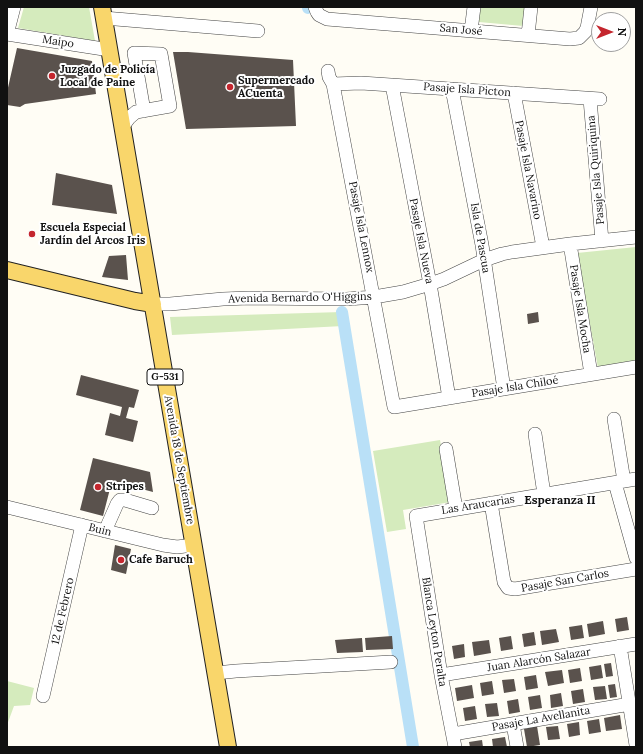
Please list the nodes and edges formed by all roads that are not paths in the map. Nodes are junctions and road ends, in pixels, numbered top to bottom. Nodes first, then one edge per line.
1 (14, 7) edge
2 (314, 7) edge
3 (474, 7) edge
4 (532, 7) edge
5 (591, 7) edge
6 (103, 13) edge
7 (258, 31) dead end
8 (471, 31) junction
9 (7, 34) edge
10 (528, 36) junction
11 (110, 50) junction
12 (328, 71) dead end
13 (114, 74) junction
14 (138, 79) junction
15 (334, 84) junction
16 (392, 85) junction
17 (452, 89) junction
18 (514, 93) junction
19 (595, 99) joint
20 (144, 111) junction
21 (123, 126) junction
22 (636, 237) edge
23 (602, 241) junction
24 (570, 244) junction
25 (543, 247) junction
26 (484, 260) junction
27 (7, 270) edge
28 (430, 284) junction
29 (374, 297) junction
30 (153, 304) junction
31 (636, 367) edge
32 (591, 374) junction
33 (504, 389) junction
34 (448, 398) junction
35 (394, 407) joint
36 (614, 419) dead end
37 (535, 434) dead end
38 (446, 449) dead end
39 (625, 481) edge
40 (544, 494) junction
41 (491, 503) junction
42 (7, 507) edge
43 (152, 508) dead end
44 (456, 509) junction
45 (416, 516) joint
46 (82, 525) junction
47 (105, 531) junction
48 (194, 545) junction
49 (636, 558) edge
50 (636, 569) edge
51 (636, 644) edge
52 (620, 646) junction
53 (391, 662) dead end
54 (216, 673) junction
55 (441, 675) junction
56 (43, 696) dead end
57 (630, 704) junction
58 (513, 724) junction
59 (454, 741) edge
60 (636, 745) edge
61 (228, 747) edge
62 (517, 747) edge

1 - 9 street
2 - 8 street, San José
3 - 8 street
4 - 10 street
5 - 10 street, San José
6 - 7 street
6 - 11 main road, Avenida 18 de Septiembre / G-531
8 - 10 street, San José
9 - 11 street, Maipo
11 - 13 main road, Avenida 18 de Septiembre / G-531
12 - 15 street, Pasaje Isla Lennox
13 - 14 street
13 - 21 main road, Avenida 18 de Septiembre / G-531
14 - 20 street
14 - 20 street
15 - 16 street, Pasaje Isla Picton
15 - 29 street, Pasaje Isla Lennox
16 - 17 street, Pasaje Isla Picton
16 - 28 street, Pasaje Isla Nueva
17 - 18 street, Pasaje Isla Picton
17 - 26 street, Isla de Pascua
18 - 19 street, Pasaje Isla Picton
18 - 25 street, Pasaje Isla Navarino
19 - 23 street, Pasaje Isla Quiriquina
20 - 21 street
21 - 30 main road, Avenida 18 de Septiembre / G-531
22 - 23 street, Avenida Bernardo O'Higgins
23 - 24 street, Avenida Bernardo O'Higgins
24 - 25 street, Avenida Bernardo O'Higgins
24 - 32 street, Pasaje Isla Mocha
25 - 26 street, Avenida Bernardo O'Higgins
26 - 28 street, Avenida Bernardo O'Higgins
26 - 33 street, Isla de Pascua
27 - 30 main road, Avenida Bernardo O'Higgins
28 - 29 street, Avenida Bernardo O'Higgins
28 - 34 street, Pasaje Isla Nueva
29 - 30 street, Avenida Bernardo O'Higgins
29 - 35 street, Pasaje Isla Lennox
30 - 48 main road, Avenida 18 de Septiembre / G-531
31 - 32 street, Pasaje Isla Chiloé
32 - 33 street, Pasaje Isla Chiloé
33 - 34 street, Pasaje Isla Chiloé
34 - 35 street, Pasaje Isla Chiloé
36 - 39 street
37 - 40 street
38 - 44 street
39 - 40 street, Las Araucarias
39 - 49 street
40 - 41 street, Las Araucarias
41 - 44 street, Las Araucarias
41 - 50 street, Pasaje San Carlos
42 - 46 street, Buin
43 - 47 street
44 - 45 street, Las Araucarias
45 - 55 street, Blanca Leyton Peralta
46 - 47 street, Buin
46 - 56 street, 12 de Febrero
47 - 48 street, Buin
48 - 54 main road, Avenida 18 de Septiembre / G-531
51 - 52 street, Juan Alarcón Salazar
52 - 55 street, Juan Alarcón Salazar
52 - 57 street
53 - 54 street
54 - 61 main road, Avenida 18 de Septiembre / G-531
55 - 59 street, Blanca Leyton Peralta
57 - 58 street, Pasaje La Avellanita
57 - 60 street
58 - 59 street, Pasaje La Avellanita
58 - 62 street

